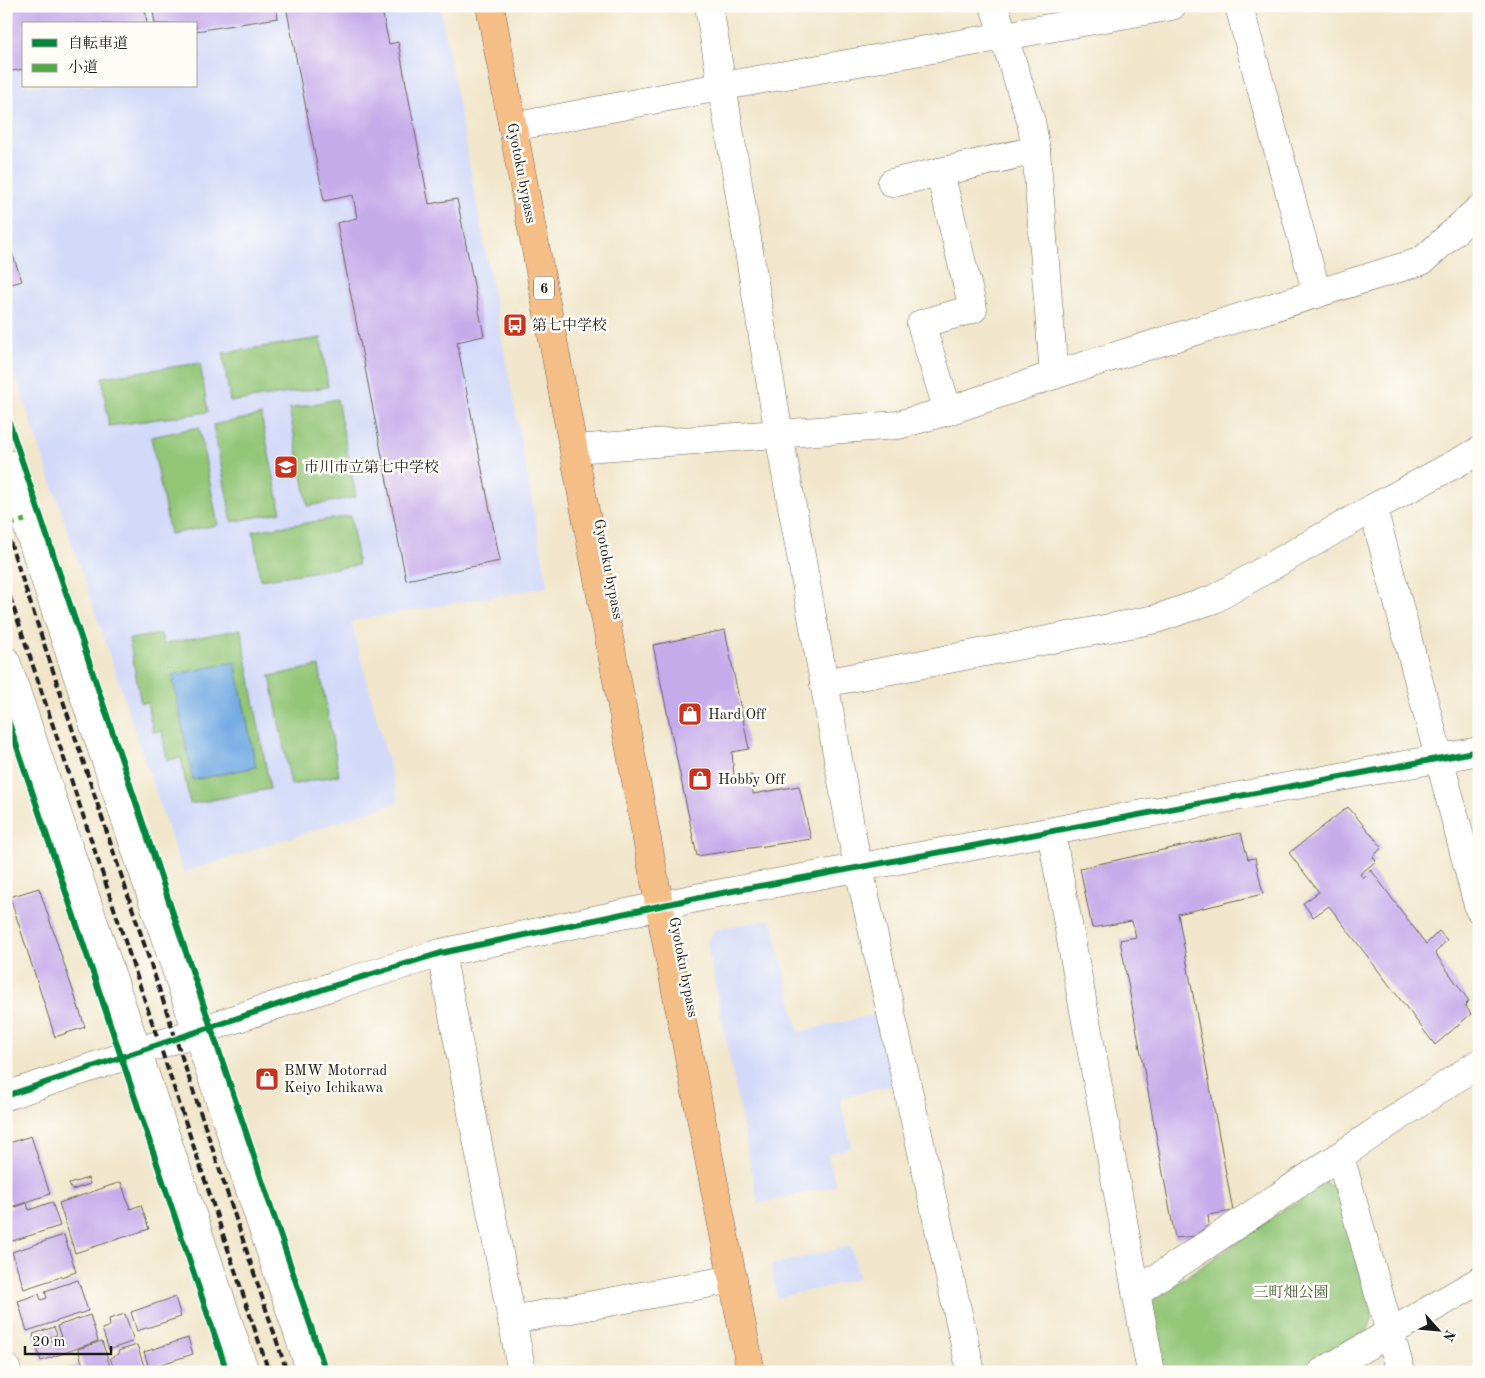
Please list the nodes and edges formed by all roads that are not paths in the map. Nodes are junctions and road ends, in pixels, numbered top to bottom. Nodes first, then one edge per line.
1 (490, 6) edge
2 (709, 6) edge
3 (994, 6) edge
4 (1172, 6) edge
5 (1238, 6) edge
6 (1004, 36) junction
7 (724, 86) junction
8 (513, 127) junction
9 (1036, 150) junction
10 (940, 172) junction
11 (892, 183) dead end
12 (1479, 209) edge
13 (1317, 294) junction
14 (1054, 375) junction
15 (948, 412) junction
16 (779, 435) junction
17 (574, 449) junction
18 (1479, 450) edge
19 (6, 463) edge
20 (1373, 508) junction
21 (6, 660) edge
22 (824, 683) junction
23 (1479, 751) edge
24 (1439, 758) junction
25 (1051, 832) junction
26 (859, 869) junction
27 (660, 906) junction
28 (1479, 909) edge
29 (441, 954) junction
30 (196, 1032) junction
31 (137, 1052) junction
32 (1479, 1063) edge
33 (6, 1096) edge
34 (1340, 1156) junction
35 (733, 1279) junction
36 (1479, 1281) edge
37 (1136, 1292) junction
38 (512, 1320) junction
39 (1390, 1333) junction
40 (245, 1372) edge
41 (310, 1372) edge
42 (522, 1372) edge
43 (751, 1372) edge
44 (971, 1372) edge
45 (1150, 1372) edge
46 (1322, 1372) edge
47 (1401, 1372) edge

1 - 8 main road, Gyotoku bypass / 6
2 - 7 street
3 - 6 street
4 - 6 street
5 - 13 street
6 - 7 street
6 - 9 street
7 - 8 street
7 - 16 street
8 - 17 main road, Gyotoku bypass / 6
9 - 10 street
9 - 14 street
10 - 11 street
10 - 15 street
12 - 13 street
13 - 14 street
14 - 15 street
15 - 16 street
16 - 17 street
16 - 22 street
17 - 27 main road, Gyotoku bypass / 6
18 - 20 street
19 - 30 street
20 - 22 street
20 - 24 street
21 - 31 street
22 - 26 street
23 - 24 street
24 - 25 street
24 - 28 street
25 - 26 street
25 - 37 street
26 - 27 street
26 - 44 street
27 - 29 street
27 - 35 main road, Gyotoku bypass / 6
29 - 30 street
29 - 38 street
30 - 31 street
30 - 41 street
31 - 33 street
31 - 40 street
32 - 34 street
34 - 37 street
34 - 39 street
35 - 38 street
35 - 43 main road, Gyotoku bypass / 6
36 - 39 street
37 - 45 street
38 - 42 street
39 - 46 street
39 - 47 street

